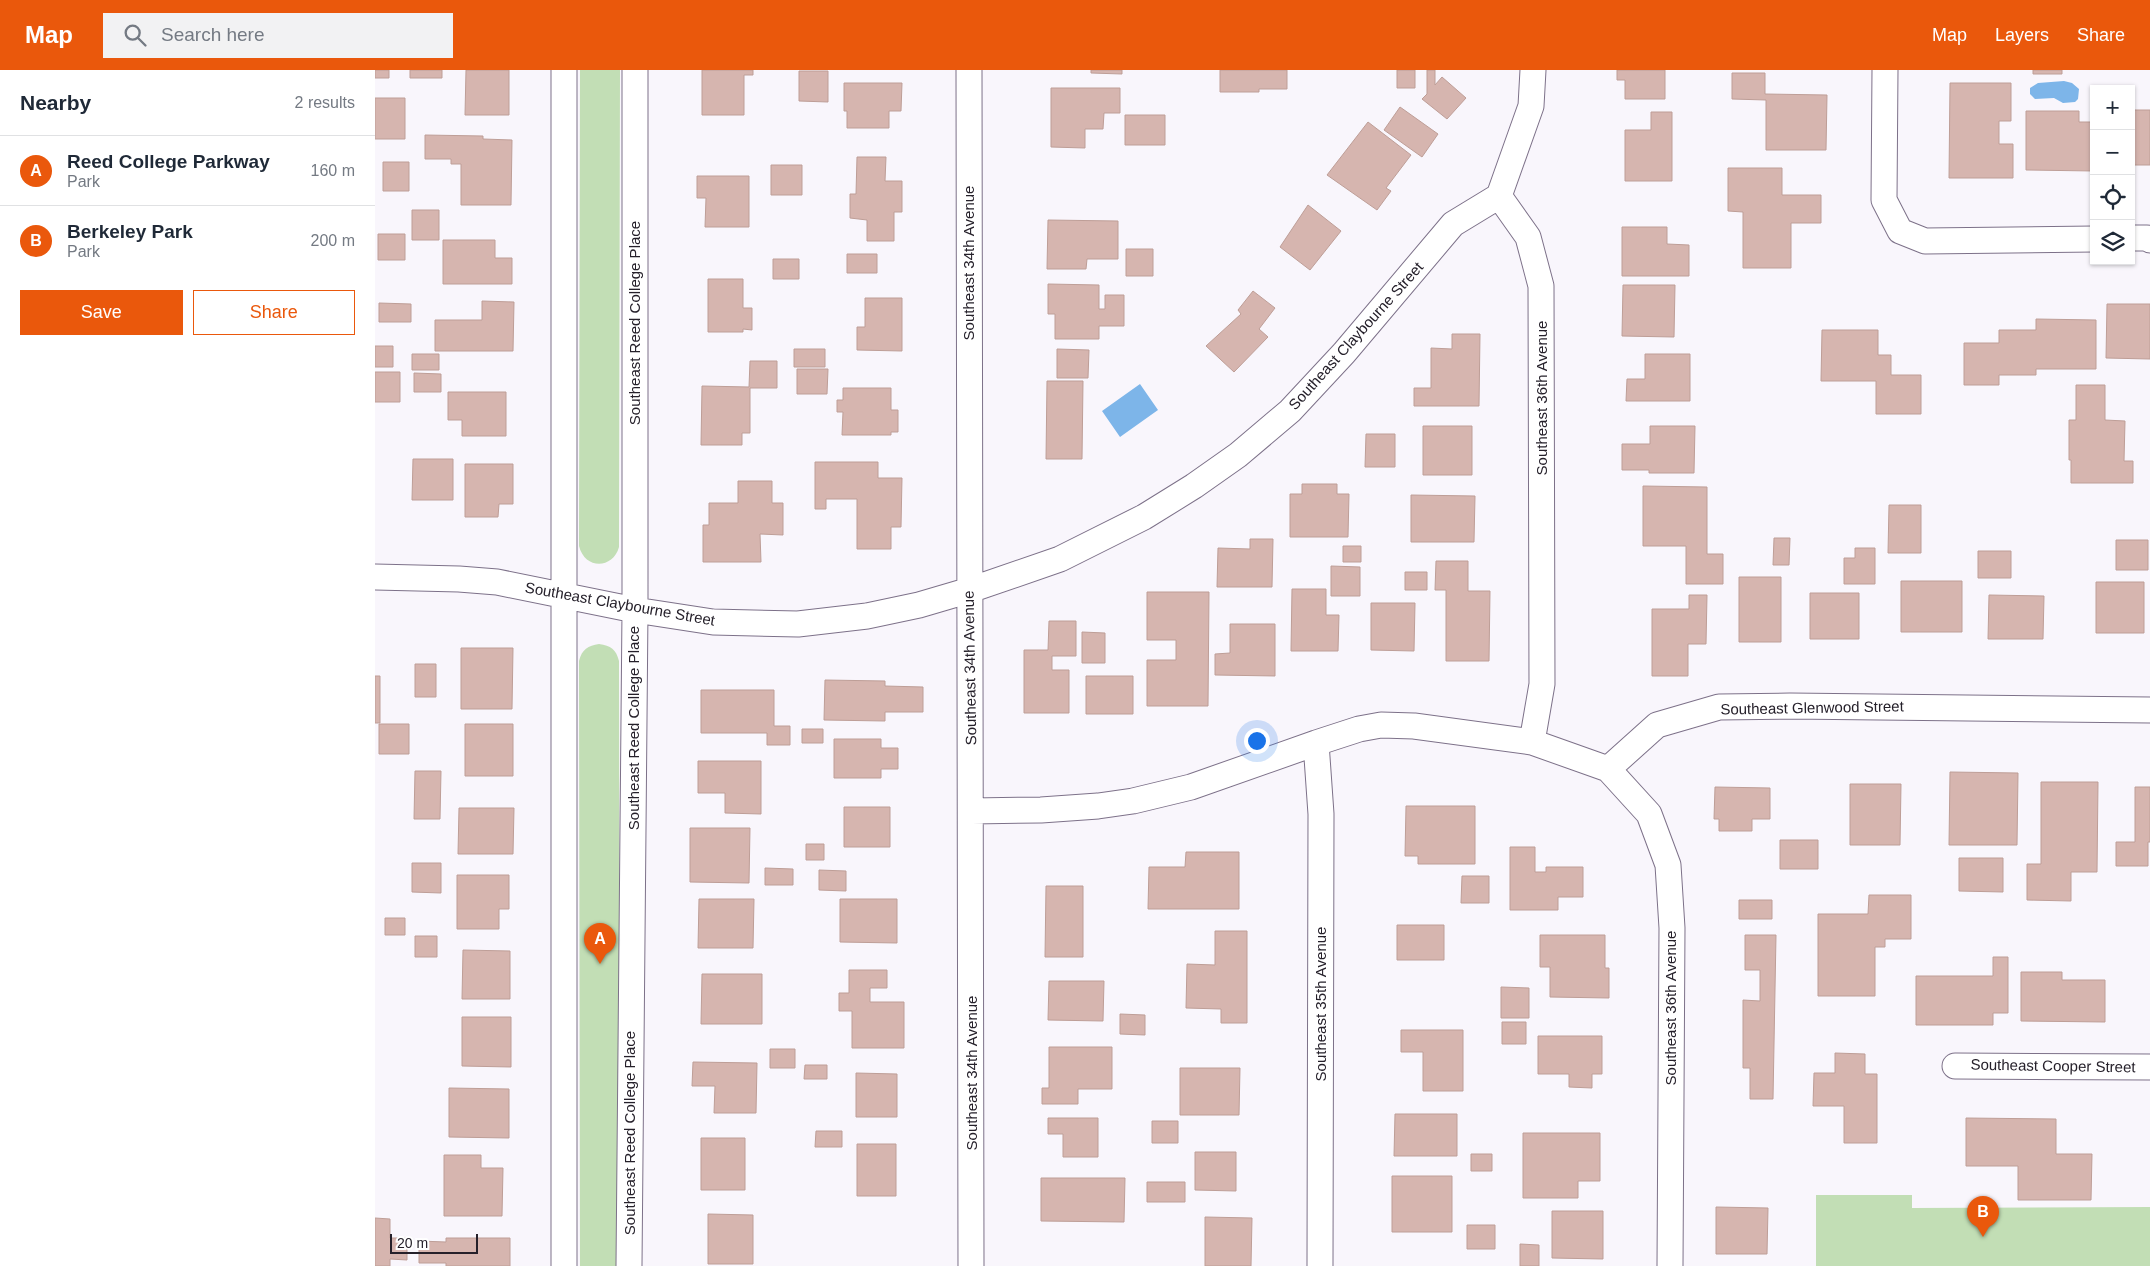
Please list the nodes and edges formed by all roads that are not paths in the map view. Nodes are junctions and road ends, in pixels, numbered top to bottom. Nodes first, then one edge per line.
1 (564, 70) edge
2 (635, 70) edge
3 (969, 70) edge
4 (1533, 70) edge
5 (1885, 70) edge
6 (1499, 196) junction
7 (2135, 238) edge
8 (2090, 239) edge
9 (2150, 240) edge
10 (375, 577) edge
11 (969, 590) junction
12 (563, 596) junction
13 (635, 610) junction
14 (2150, 710) edge
15 (1532, 742) junction
16 (1316, 743) junction
17 (1607, 769) junction
18 (972, 811) junction
19 (1955, 1066) dead end
20 (2150, 1068) edge
21 (563, 1266) edge
22 (629, 1266) edge
23 (971, 1266) edge
24 (1320, 1266) edge
25 (1670, 1266) edge

1 - 12 street
2 - 13 street, Southeast Reed College Place
3 - 11 street, Southeast 34th Avenue
4 - 6 street
5 - 8 street
6 - 11 street, Southeast Claybourne Street
6 - 15 street, Southeast 36th Avenue
7 - 9 street
10 - 12 street, Southeast Claybourne Street
11 - 13 street, Southeast Claybourne Street
11 - 18 street, Southeast 34th Avenue
12 - 13 street, Southeast Claybourne Street
12 - 21 street
13 - 22 street, Southeast Reed College Place
14 - 17 street, Southeast Glenwood Street
15 - 16 street
15 - 17 street
16 - 18 street
16 - 24 street, Southeast 35th Avenue
17 - 25 street, Southeast 36th Avenue
18 - 23 street, Southeast 34th Avenue
19 - 20 street, Southeast Cooper Street

